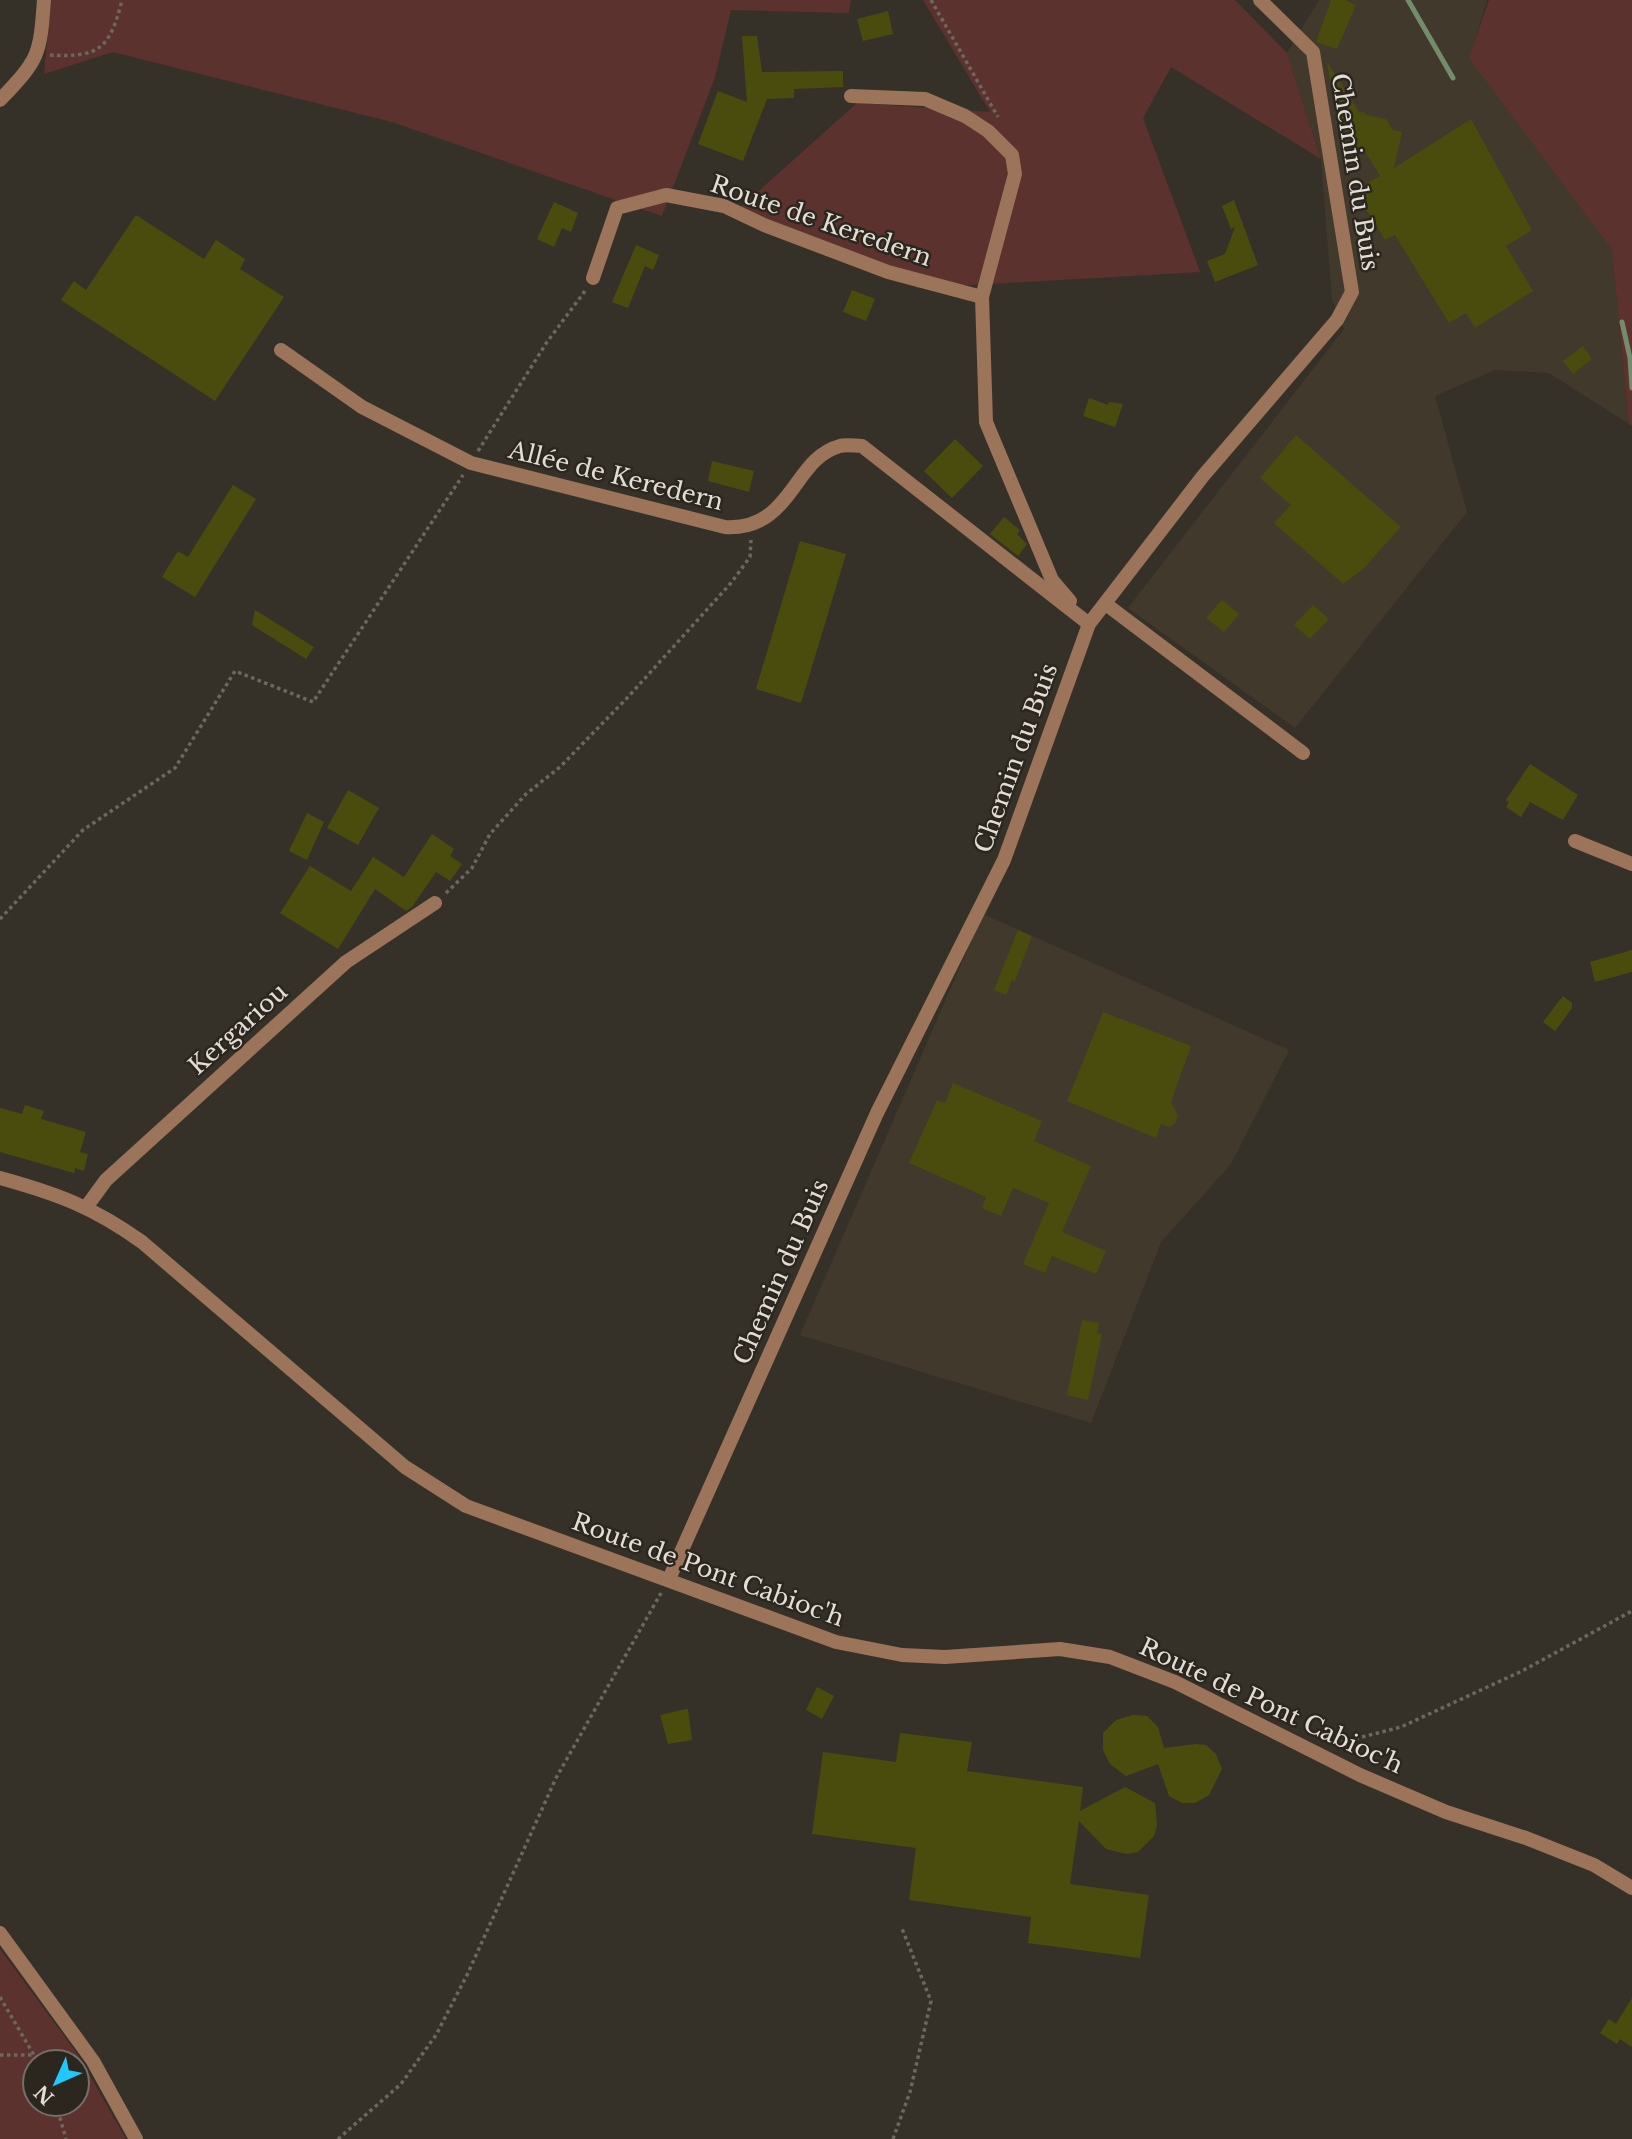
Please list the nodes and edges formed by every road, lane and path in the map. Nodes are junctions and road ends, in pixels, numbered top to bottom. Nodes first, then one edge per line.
1 (44, 0) edge
2 (121, 0) edge
3 (931, 0) edge
4 (1260, 0) edge
5 (38, 54) junction
6 (851, 96) dead end
7 (0, 100) edge
8 (1002, 125) dead end
9 (593, 278) joint
10 (982, 297) junction
11 (281, 350) dead end
12 (471, 463) junction
13 (753, 524) junction
14 (1107, 605) junction
15 (1090, 624) junction
16 (1303, 753) dead end
17 (1575, 841) dead end
18 (1632, 864) edge
19 (435, 903) joint
20 (0, 919) edge
21 (0, 1178) edge
22 (87, 1206) junction
23 (669, 1579) junction
24 (1632, 1611) edge
25 (1324, 1758) junction
26 (1632, 1888) edge
27 (901, 1926) dead end
28 (0, 1933) edge
29 (0, 1997) edge
30 (32, 2048) edge
31 (21, 2054) edge
32 (0, 2055) edge
33 (61, 2118) edge
34 (66, 2139) edge
35 (136, 2139) edge
36 (338, 2139) edge
37 (893, 2139) edge

1 - 5 street
2 - 5 path
3 - 8 path
4 - 14 street, Chemin du Buis
5 - 7 street
6 - 10 street
9 - 10 street, Route de Keredern
9 - 12 path
10 - 15 street
11 - 12 street, Allée de Keredern
12 - 13 street, Allée de Keredern
12 - 20 path
13 - 15 street, Allée de Keredern
13 - 19 path
14 - 15 street, Chemin du Buis
14 - 16 street
15 - 23 street, Chemin du Buis
17 - 18 street
19 - 22 street, Kergariou
21 - 22 street, Route de Pont Cabioc'h
22 - 23 street, Route de Pont Cabioc'h
23 - 25 street, Route de Pont Cabioc'h
23 - 36 path
24 - 25 path
25 - 26 street, Route de Pont Cabioc'h
27 - 37 path
28 - 35 street
29 - 30 path
31 - 32 path
33 - 34 path

